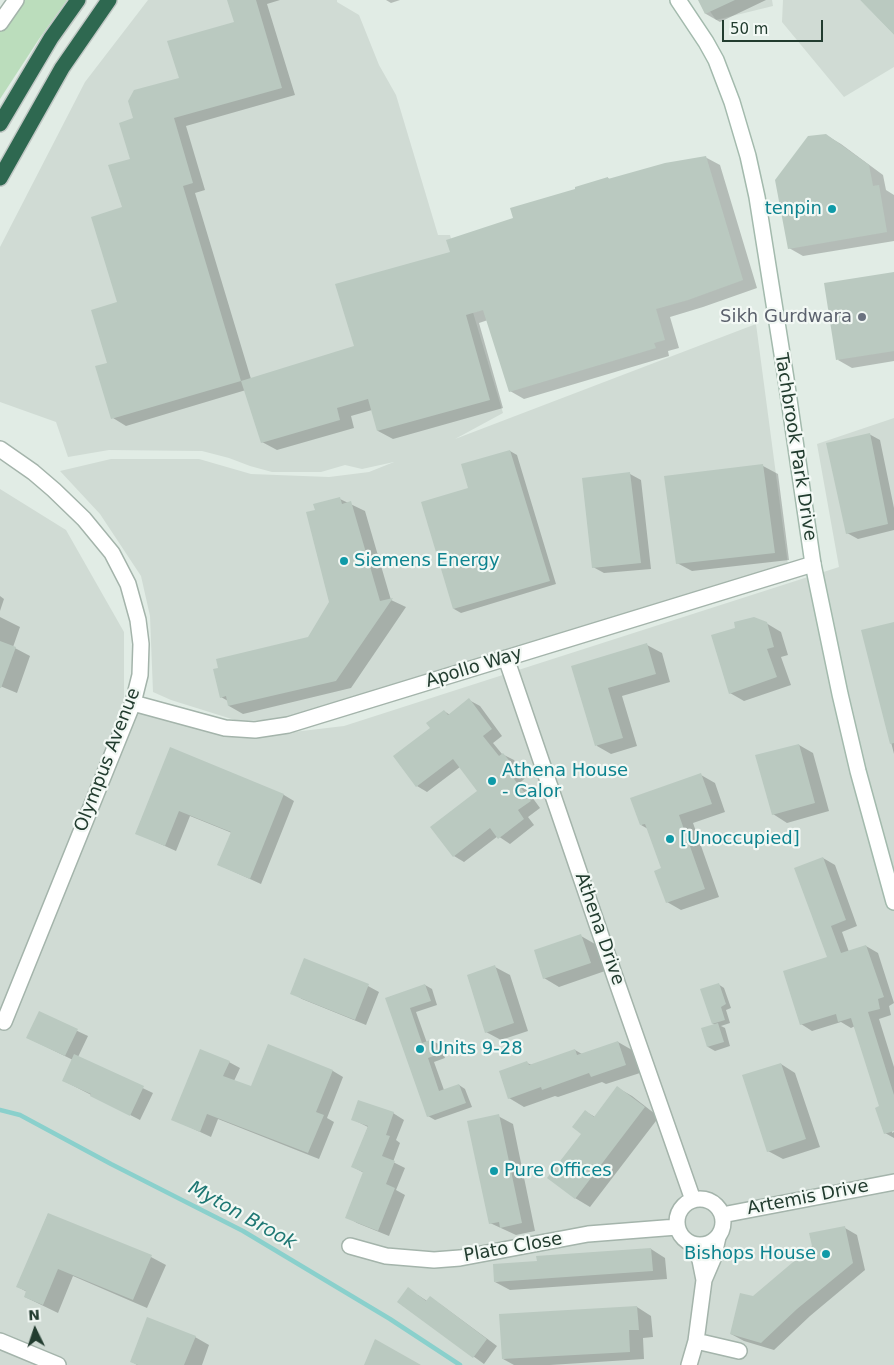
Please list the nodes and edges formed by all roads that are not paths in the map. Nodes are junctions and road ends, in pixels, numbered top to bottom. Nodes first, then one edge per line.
1 (16, 0) edge
2 (78, 0) edge
3 (109, 0) edge
4 (678, 0) edge
5 (0, 23) edge
6 (0, 124) edge
7 (1, 176) edge
8 (0, 449) edge
9 (813, 564) junction
10 (506, 658) junction
11 (133, 703) junction
12 (888, 861) edge
13 (894, 902) edge
14 (4, 1022) dead end
15 (894, 1182) edge
16 (693, 1200) junction
17 (722, 1215) junction
18 (677, 1227) junction
19 (718, 1237) junction
20 (693, 1245) junction
21 (350, 1246) dead end
22 (704, 1280) junction
23 (0, 1341) edge
24 (696, 1341) junction
25 (739, 1351) dead end
26 (58, 1365) edge
27 (689, 1365) edge

1 - 5 street
2 - 6 highway
3 - 7 highway
4 - 9 street, Tachbrook Park Drive
8 - 11 street, Olympus Avenue
9 - 10 street, Apollo Way
9 - 12 street, Tachbrook Park Drive
10 - 11 street, Apollo Way
10 - 16 street, Athena Drive
11 - 14 street, Olympus Avenue
12 - 13 street, Tachbrook Park Drive
15 - 17 street, Artemis Drive
16 - 17 street
16 - 18 street
17 - 19 street
18 - 20 street
18 - 21 street, Plato Close
19 - 20 street
19 - 22 street
20 - 22 street
22 - 24 street
23 - 26 street
24 - 25 street
24 - 27 street

